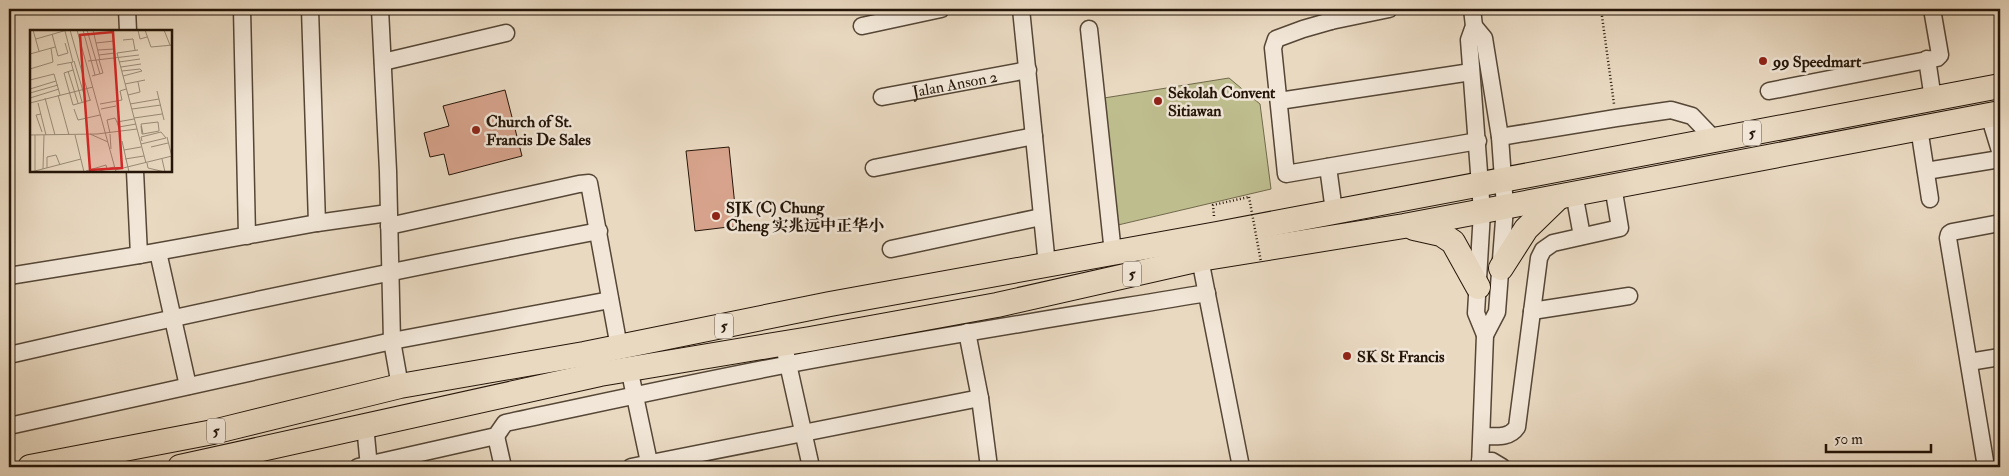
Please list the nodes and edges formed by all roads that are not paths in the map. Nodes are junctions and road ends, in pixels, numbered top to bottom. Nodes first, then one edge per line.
1 (127, 9) edge
2 (242, 9) edge
3 (310, 9) edge
4 (380, 9) edge
5 (941, 9) edge
6 (1021, 9) edge
7 (1388, 9) edge
8 (1472, 9) edge
9 (1932, 9) edge
10 (1330, 15) edge
11 (862, 26) dead end
12 (1474, 26) junction
13 (1089, 29) dead end
14 (128, 30) edge
15 (506, 33) dead end
16 (1927, 59) junction
17 (383, 62) junction
18 (1028, 70) junction
19 (1471, 72) junction
20 (2000, 86) edge
21 (1769, 91) dead end
22 (882, 97) dead end
23 (1933, 99) junction
24 (1279, 101) junction
25 (1994, 114) edge
26 (1919, 128) junction
27 (1034, 136) junction
28 (1500, 137) junction
29 (1715, 140) junction
30 (1478, 142) junction
31 (2000, 152) edge
32 (2000, 159) edge
33 (1328, 167) junction
34 (874, 168) dead end
35 (1926, 171) junction
36 (135, 172) edge
37 (1492, 182) junction
38 (1613, 186) junction
39 (1566, 195) junction
40 (1930, 199) dead end
41 (1505, 207) junction
42 (1334, 211) junction
43 (1482, 212) junction
44 (1041, 217) junction
45 (389, 219) junction
46 (317, 222) junction
47 (2000, 223) edge
48 (1404, 226) junction
49 (599, 231) junction
50 (247, 236) junction
51 (1582, 236) junction
52 (891, 249) dead end
53 (158, 252) junction
54 (1113, 253) junction
55 (139, 255) junction
56 (1200, 259) junction
57 (1047, 265) junction
58 (1173, 265) junction
59 (1502, 268) junction
60 (390, 271) junction
61 (9, 276) edge
62 (1478, 287) junction
63 (1207, 293) junction
64 (1629, 296) dead end
65 (610, 300) junction
66 (830, 304) junction
67 (996, 305) junction
68 (1532, 310) junction
69 (174, 317) junction
70 (967, 332) junction
71 (1485, 335) junction
72 (392, 341) junction
73 (619, 347) junction
74 (786, 354) junction
75 (9, 355) edge
76 (2000, 357) edge
77 (1969, 362) junction
78 (629, 368) junction
79 (600, 374) junction
80 (188, 386) junction
81 (400, 386) junction
82 (635, 396) junction
83 (980, 398) junction
84 (365, 425) junction
85 (9, 426) edge
86 (213, 432) junction
87 (804, 433) junction
88 (496, 436) junction
89 (1482, 436) junction
90 (1480, 464) edge
91 (649, 465) edge
92 (366, 466) edge
93 (984, 466) edge
94 (30, 467) edge
95 (180, 467) edge
96 (503, 467) edge
97 (630, 467) edge
98 (811, 467) edge
99 (1238, 467) edge
100 (1502, 467) edge
101 (1986, 467) edge

1 - 14 street
2 - 50 street
3 - 46 street
4 - 17 street
5 - 11 street
6 - 18 street
7 - 10 street
8 - 12 street
9 - 16 street
10 - 24 street
12 - 19 street
12 - 28 street
13 - 54 street
15 - 17 street
16 - 21 street
16 - 23 street
17 - 45 street
18 - 22 street, Jalan Anson 2
18 - 27 street
19 - 24 street
19 - 30 street
20 - 23 highway, 5
23 - 29 highway, 5
24 - 33 street
25 - 26 highway, 5
25 - 31 street
26 - 35 street
26 - 38 highway, 5
27 - 34 street
27 - 44 street
28 - 29 street
28 - 37 street
29 - 37 highway, 5
30 - 33 street
30 - 37 street
32 - 35 street
33 - 42 street
35 - 40 street
36 - 55 street
37 - 41 street
37 - 42 highway, 5
37 - 43 street
38 - 39 highway, 5
38 - 51 street
39 - 41 highway, 5
39 - 51 street
39 - 59 highway
41 - 43 highway, 5
41 - 59 street
42 - 54 highway, 5
43 - 48 highway, 5
43 - 62 street
44 - 52 street
44 - 57 street
45 - 46 street
45 - 49 street
45 - 60 street
46 - 50 street
47 - 77 street
48 - 56 highway, 5
48 - 62 highway
49 - 60 street
49 - 65 street
50 - 53 street
51 - 68 street
53 - 55 street
53 - 69 street
54 - 57 highway, 5
55 - 61 street
56 - 58 highway, 5
56 - 63 street
57 - 58 highway
57 - 66 highway, 5
58 - 67 highway, 5
59 - 71 street
60 - 69 street
60 - 72 street
62 - 71 street
63 - 70 street
63 - 99 street
64 - 68 street
65 - 72 street
65 - 73 street
66 - 67 highway
66 - 73 highway, 5
67 - 74 highway, 5
68 - 89 street
69 - 75 street
69 - 80 street
70 - 74 street
70 - 83 street
71 - 89 street
72 - 80 street
72 - 81 street
73 - 74 highway
73 - 81 highway, 5
74 - 78 highway, 5
74 - 82 street
74 - 87 street
76 - 77 street
77 - 101 street
78 - 79 highway, 5
78 - 82 street
79 - 81 highway
79 - 84 highway, 5
80 - 85 street
81 - 86 highway, 5
82 - 88 street
82 - 91 street
83 - 87 street
83 - 93 street
84 - 86 highway
84 - 92 street
84 - 95 highway, 5
86 - 94 highway, 5
87 - 91 street
87 - 98 street
88 - 92 street
88 - 96 street
89 - 90 street
90 - 100 street
91 - 97 street

